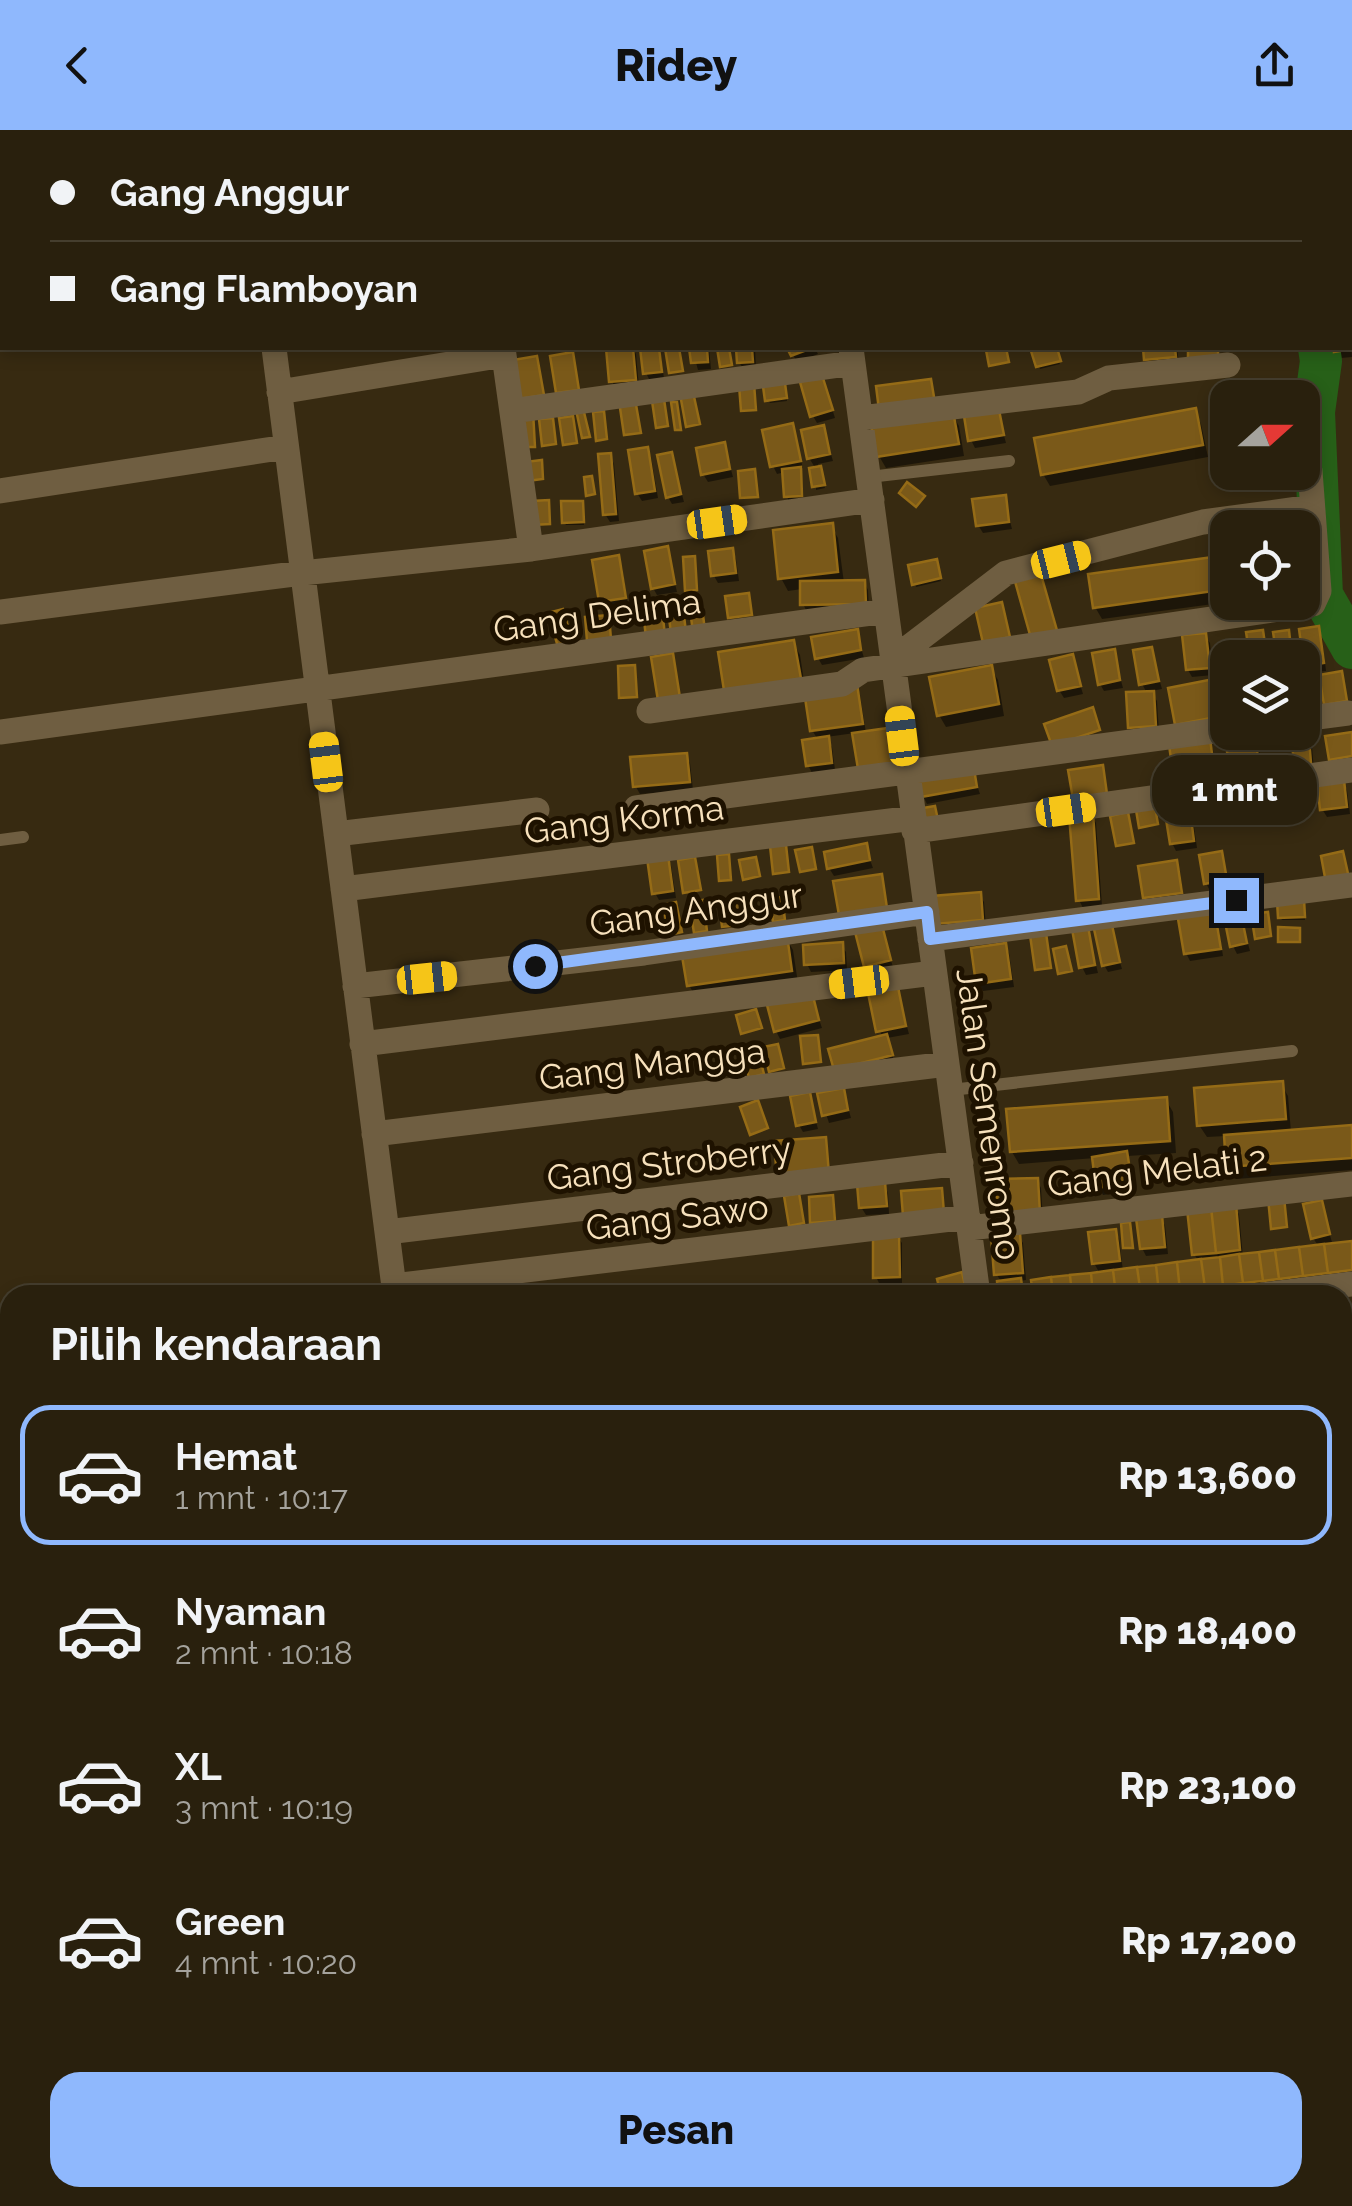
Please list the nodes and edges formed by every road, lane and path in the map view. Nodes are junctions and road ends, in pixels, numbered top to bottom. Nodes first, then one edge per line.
1 (278, 350) edge
2 (503, 351) edge
3 (852, 355) edge
4 (1228, 364) dead end
5 (279, 392) junction
6 (512, 411) junction
7 (861, 418) junction
8 (286, 447) junction
9 (1009, 461) dead end
10 (871, 488) junction
11 (1311, 490) edge
12 (0, 491) edge
13 (1312, 507) junction
14 (532, 549) junction
15 (302, 573) junction
16 (886, 611) junction
17 (0, 612) edge
18 (893, 663) junction
19 (317, 689) junction
20 (648, 711) dead end
21 (1348, 712) dead end
22 (1320, 716) edge
23 (1210, 731) edge
24 (0, 732) edge
25 (1352, 770) edge
26 (906, 772) junction
27 (636, 808) dead end
28 (537, 810) dead end
29 (914, 824) junction
30 (336, 834) junction
31 (23, 837) dead end
32 (0, 840) edge
33 (1352, 885) edge
34 (342, 889) junction
35 (927, 912) junction
36 (930, 939) junction
37 (934, 973) junction
38 (355, 986) junction
39 (362, 1044) junction
40 (1292, 1051) dead end
41 (934, 1065) junction
42 (952, 1090) junction
43 (382, 1132) junction
44 (960, 1163) junction
45 (1352, 1184) edge
46 (969, 1222) junction
47 (386, 1232) junction
48 (393, 1285) edge
49 (436, 1285) edge
50 (977, 1285) edge

1 - 5 street
2 - 5 street
2 - 6 street
3 - 6 street
3 - 7 street, Jalan Semenromo
4 - 7 street
5 - 8 street
6 - 14 street
7 - 10 street, Jalan Semenromo
8 - 12 street
8 - 15 street
9 - 10 lane
10 - 14 street
10 - 16 street, Jalan Semenromo
11 - 13 street
13 - 18 street
13 - 18 street
14 - 15 street
15 - 17 street
15 - 19 street
16 - 18 street, Jalan Semenromo
16 - 19 street, Gang Delima
18 - 20 street
18 - 26 street, Jalan Semenromo
19 - 24 street, Gang Delima
19 - 30 street
21 - 22 street
23 - 26 street
25 - 29 street, Gang Korma
26 - 27 street
26 - 29 street, Jalan Semenromo
28 - 30 street
29 - 34 street, Gang Korma
29 - 35 street, Jalan Semenromo
30 - 34 street
31 - 32 lane
33 - 36 street
34 - 38 street
35 - 36 street, Jalan Semenromo
35 - 38 street, Gang Anggur
36 - 37 street, Jalan Semenromo
37 - 39 street
37 - 41 street, Jalan Semenromo
38 - 39 street
39 - 43 street
40 - 42 lane
41 - 42 street, Jalan Semenromo
41 - 43 street, Gang Mangga
42 - 44 street, Jalan Semenromo
43 - 47 street
44 - 46 street, Jalan Semenromo
44 - 47 street, Gang Stroberry
45 - 46 street, Gang Melati 2
46 - 49 street, Gang Sawo
46 - 50 street, Jalan Semenromo
47 - 48 street

